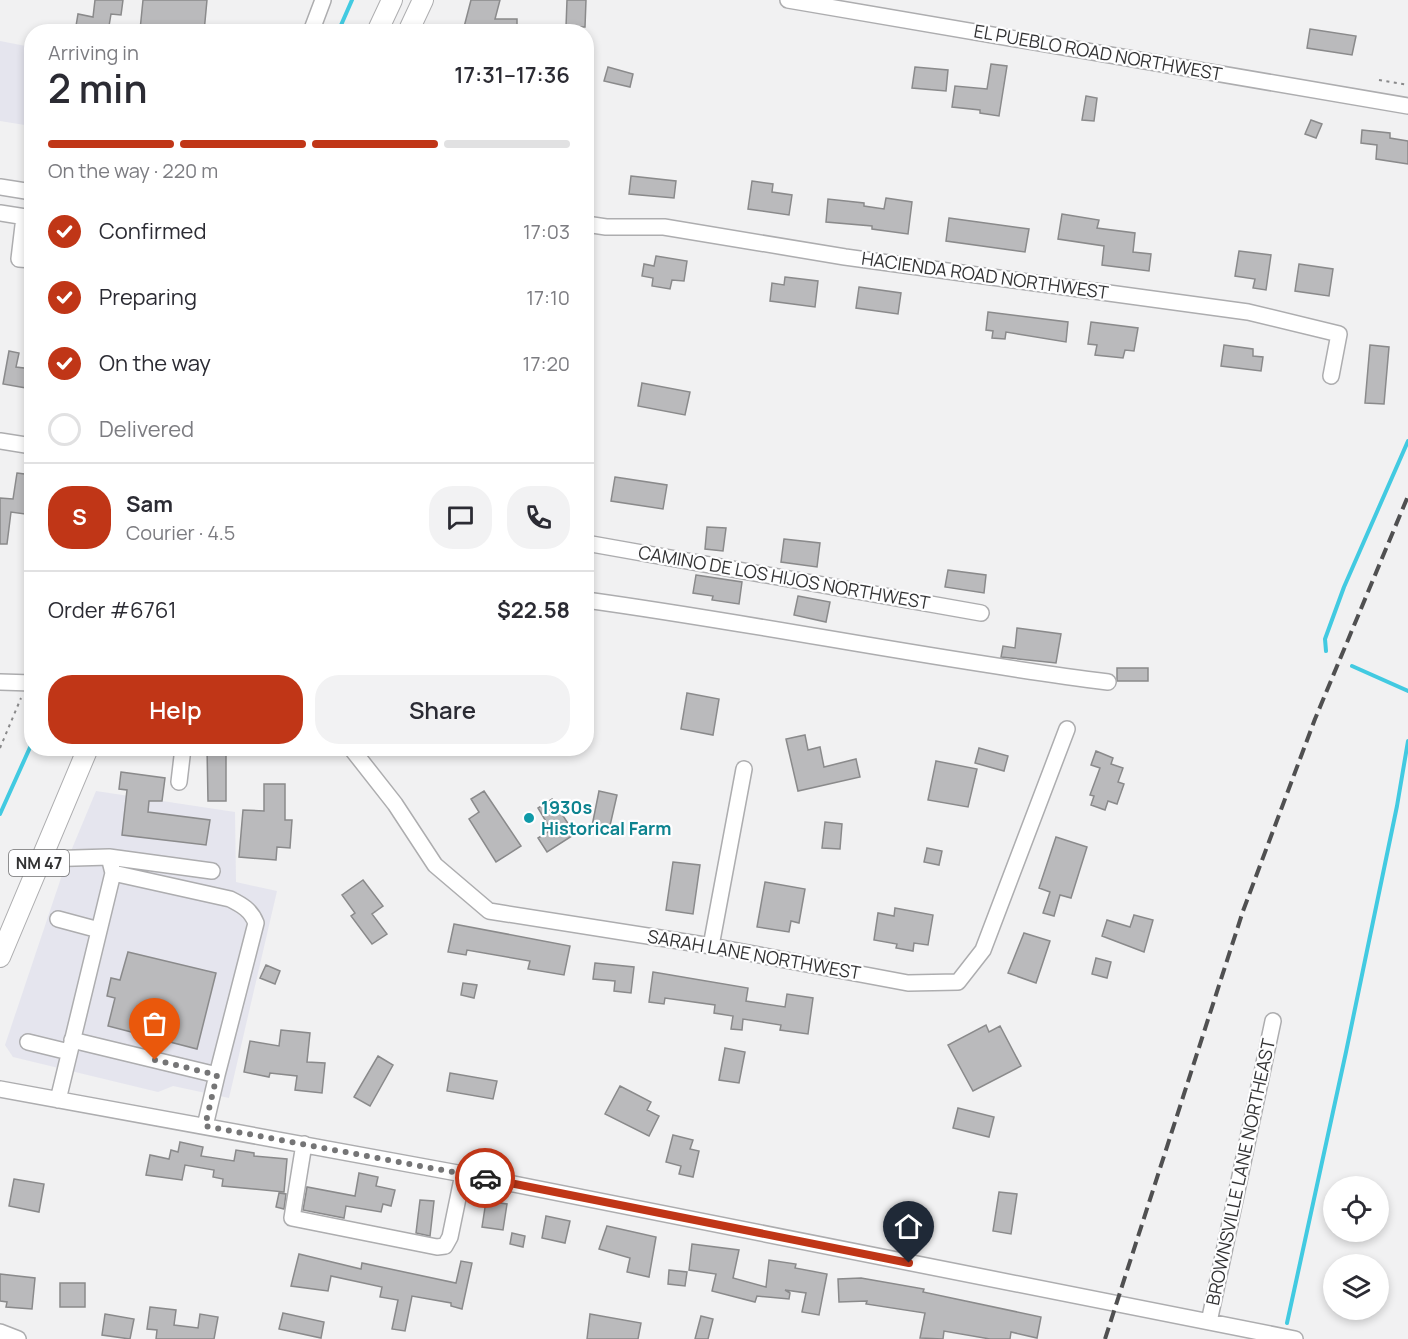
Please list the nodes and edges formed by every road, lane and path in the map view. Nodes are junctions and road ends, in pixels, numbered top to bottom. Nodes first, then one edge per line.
1 (323, 0) edge
2 (392, 0) edge
3 (423, 0) edge
4 (788, 0) edge
5 (314, 24) edge
6 (381, 24) edge
7 (412, 24) edge
8 (1379, 80) dead end
9 (1408, 85) edge
10 (1408, 106) edge
11 (0, 187) edge
12 (24, 191) edge
13 (0, 213) edge
14 (24, 216) edge
15 (594, 226) edge
16 (24, 236) edge
17 (24, 260) edge
18 (1331, 376) dead end
19 (0, 441) edge
20 (24, 445) edge
21 (594, 544) edge
22 (594, 601) edge
23 (981, 613) dead end
24 (0, 682) edge
25 (1108, 682) dead end
26 (24, 683) edge
27 (21, 696) dead end
28 (1067, 729) dead end
29 (0, 748) edge
30 (85, 756) edge
31 (182, 756) edge
32 (357, 756) edge
33 (744, 769) dead end
34 (179, 782) dead end
35 (109, 857) junction
36 (41, 859) junction
37 (212, 871) dead end
38 (113, 873) junction
39 (58, 919) dead end
40 (99, 930) junction
41 (711, 946) junction
42 (0, 957) edge
43 (1273, 1021) dead end
44 (28, 1042) dead end
45 (71, 1046) junction
46 (217, 1075) junction
47 (0, 1089) edge
48 (58, 1100) junction
49 (205, 1126) junction
50 (304, 1144) junction
51 (463, 1174) junction
52 (1209, 1322) junction
53 (0, 1332) edge
54 (18, 1339) edge
55 (1295, 1339) edge

1 - 5 street
2 - 6 main road
3 - 7 main road
4 - 10 street, EL PUEBLO ROAD NORTHWEST
8 - 9 path
11 - 12 street
13 - 14 street
15 - 18 street, HACIENDA ROAD NORTHWEST
16 - 17 street
19 - 20 street
21 - 23 street, CAMINO DE LOS HIJOS NORTHWEST
22 - 25 street
24 - 26 street
27 - 29 path
28 - 41 street, SARAH LANE NORTHWEST
30 - 36 main road, NM 47
31 - 34 street
32 - 41 street, SARAH LANE NORTHWEST
33 - 41 street
35 - 36 street
35 - 37 street
35 - 38 street
36 - 42 main road, NM 47
38 - 40 street
38 - 46 street
39 - 40 street
40 - 45 street
43 - 52 street, BROWNSVILLE LANE NORTHEAST
44 - 45 street
45 - 46 street
45 - 48 street
46 - 49 street
47 - 48 street
48 - 49 street
49 - 50 street
50 - 51 street
50 - 51 street
51 - 52 street
52 - 55 street
53 - 54 street

